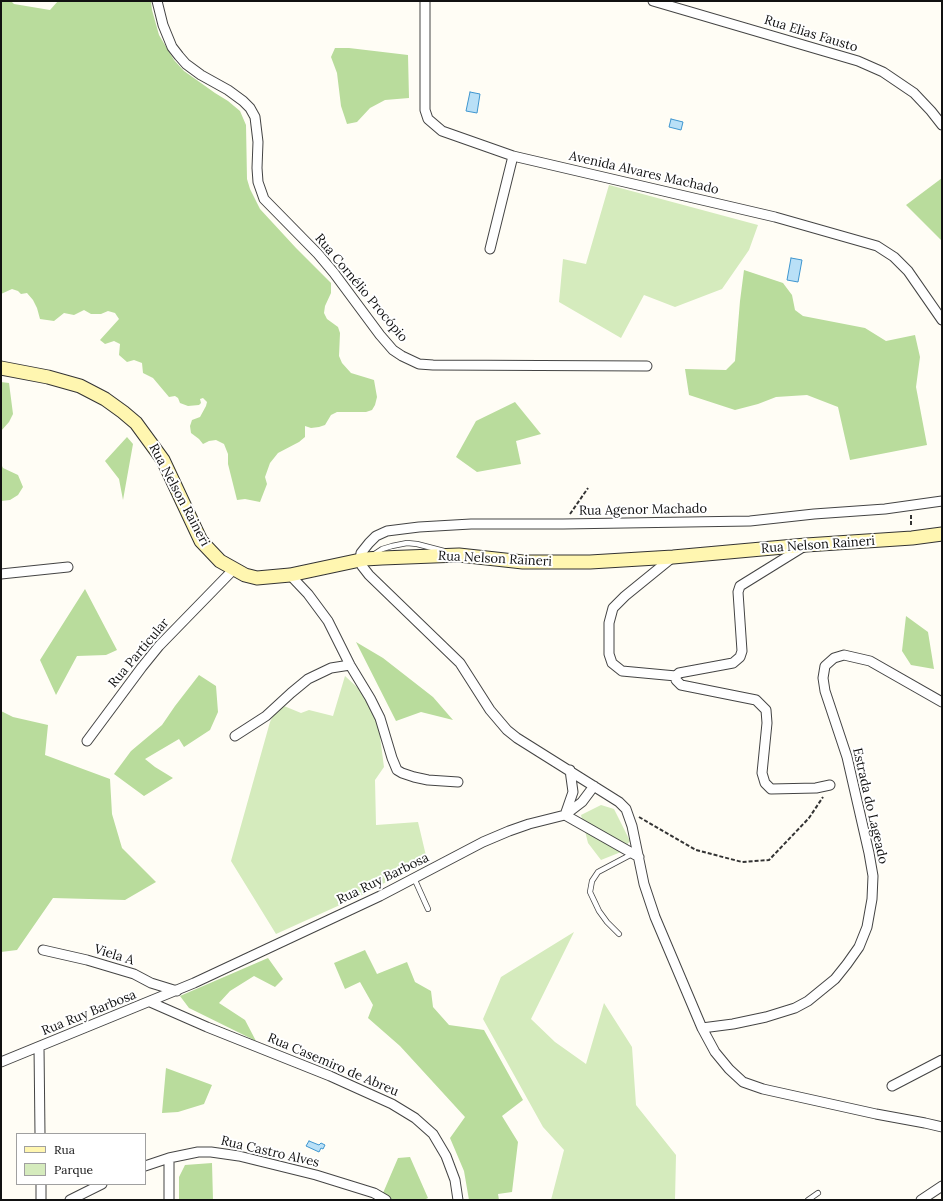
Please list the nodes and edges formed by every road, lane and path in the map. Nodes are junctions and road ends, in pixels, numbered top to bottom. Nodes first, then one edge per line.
1 (157, 1) edge
2 (425, 1) edge
3 (653, 1) edge
4 (942, 125) edge
5 (513, 156) junction
6 (490, 249) dead end
7 (942, 320) edge
8 (647, 366) dead end
9 (1, 368) edge
10 (588, 488) dead end
11 (942, 501) edge
12 (910, 506) junction
13 (563, 524) junction
14 (942, 534) edge
15 (912, 538) junction
16 (806, 545) junction
17 (673, 557) junction
18 (363, 560) junction
19 (68, 567) dead end
20 (234, 569) junction
21 (1, 574) edge
22 (290, 576) junction
23 (350, 665) junction
24 (676, 676) junction
25 (942, 702) edge
26 (235, 736) dead end
27 (87, 741) dead end
28 (570, 770) junction
29 (458, 782) dead end
30 (830, 785) joint
31 (594, 786) junction
32 (626, 809) junction
33 (565, 815) junction
34 (635, 856) junction
35 (414, 878) junction
36 (428, 909) dead end
37 (619, 934) dead end
38 (42, 950) dead end
39 (176, 991) junction
40 (150, 1002) junction
41 (702, 1028) junction
42 (39, 1047) junction
43 (1, 1054) edge
44 (12, 1058) junction
45 (942, 1060) edge
46 (1, 1062) edge
47 (892, 1086) dead end
48 (942, 1127) edge
49 (40, 1133) edge
50 (169, 1158) junction
51 (146, 1166) edge
52 (41, 1185) edge
53 (100, 1185) edge
54 (942, 1186) edge
55 (818, 1193) dead end
56 (41, 1200) edge
57 (70, 1200) edge
58 (169, 1200) edge
59 (386, 1200) edge
60 (458, 1200) edge
61 (808, 1200) edge
62 (921, 1200) edge

1 - 8 street, Rua Cornélio Procópio
2 - 5 street, Avenida Alvares Machado
3 - 4 street, Rua Elias Fausto
5 - 6 street
5 - 7 street, Avenida Alvares Machado
9 - 20 main road, Rua Nelson Raineri
10 - 13 path
11 - 12 street, Rua Agenor Machado
12 - 13 street, Rua Agenor Machado
12 - 15 path
13 - 18 street, Rua Agenor Machado
14 - 15 main road, Rua Nelson Raineri
15 - 16 main road, Rua Nelson Raineri
16 - 17 main road, Rua Nelson Raineri
16 - 24 street
17 - 18 main road, Rua Nelson Raineri
17 - 24 street
18 - 22 main road, Rua Nelson Raineri
18 - 28 street
19 - 21 street
20 - 22 main road, Rua Nelson Raineri
20 - 27 street, Rua Particular
22 - 23 street
23 - 26 street
23 - 29 street
24 - 30 street
25 - 41 street, Estrada do Lageado
28 - 31 street
28 - 33 street
30 - 32 path
31 - 32 street
31 - 33 street
32 - 34 street
33 - 34 street
33 - 35 street, Rua Ruy Barbosa
34 - 37 lane
34 - 41 street
35 - 36 lane
35 - 39 street, Rua Ruy Barbosa
38 - 39 street, Viela A
39 - 40 street, Rua Ruy Barbosa
40 - 42 street, Rua Ruy Barbosa
40 - 60 street, Rua Casemiro de Abreu
41 - 48 street
42 - 44 street, Rua Ruy Barbosa
42 - 49 street
43 - 44 street
44 - 46 street, Rua Ruy Barbosa
45 - 47 street
50 - 51 street, Rua Castro Alves
50 - 58 street
50 - 59 street, Rua Castro Alves
52 - 56 street
53 - 57 street
54 - 62 street
55 - 61 lane

